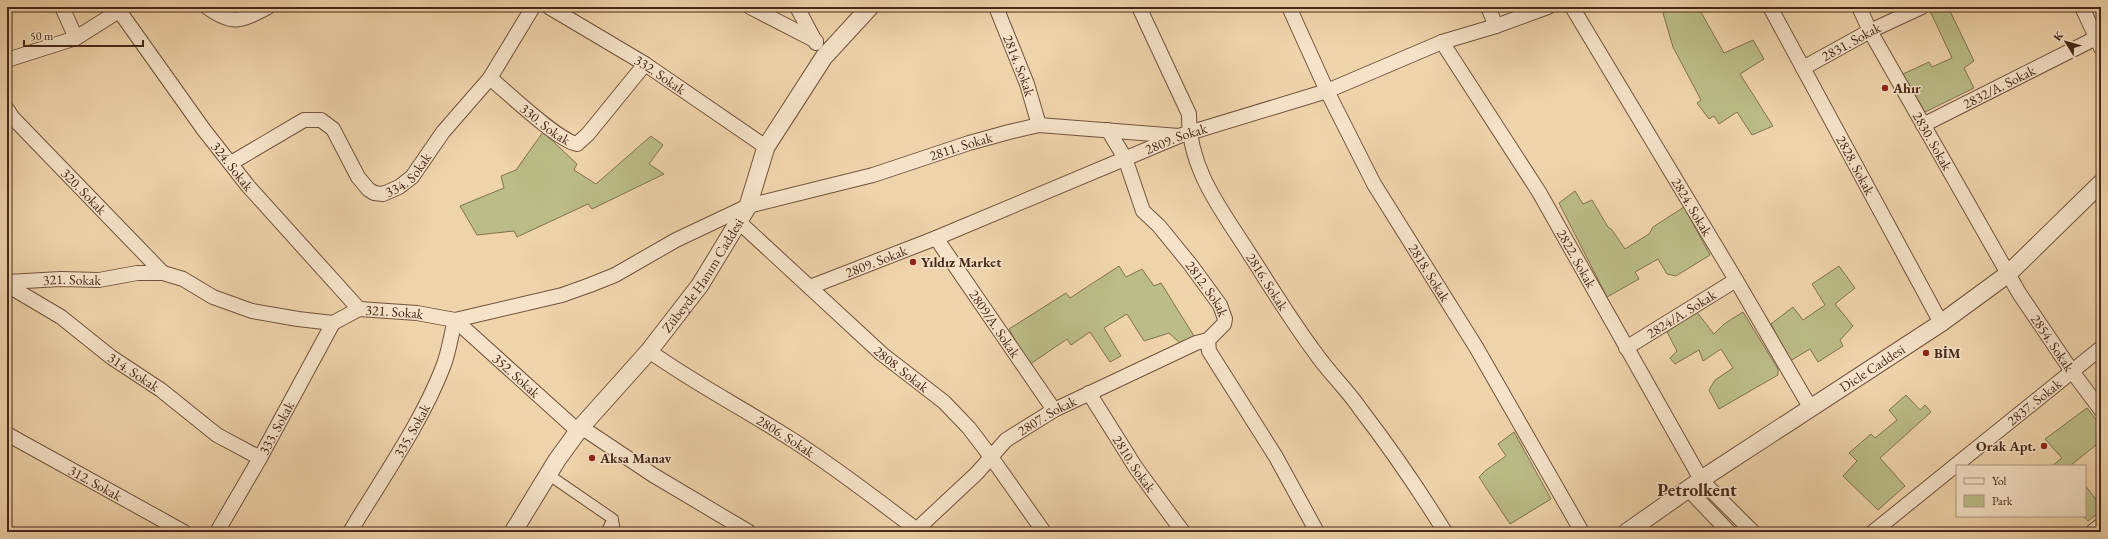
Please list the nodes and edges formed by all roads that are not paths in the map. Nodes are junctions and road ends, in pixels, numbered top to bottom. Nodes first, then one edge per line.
1 (62, 7) edge
2 (207, 7) edge
3 (268, 7) edge
4 (533, 7) edge
5 (550, 7) edge
6 (750, 7) edge
7 (797, 7) edge
8 (870, 7) edge
9 (996, 7) edge
10 (1139, 7) edge
11 (1289, 7) edge
12 (1488, 7) edge
13 (1548, 7) edge
14 (1572, 7) edge
15 (1770, 7) edge
16 (1859, 7) edge
17 (1922, 7) edge
18 (2082, 7) edge
19 (122, 9) edge
20 (1496, 26) junction
21 (1870, 31) junction
22 (76, 38) junction
23 (816, 41) junction
24 (1442, 42) junction
25 (2099, 43) edge
26 (824, 57) junction
27 (7, 60) edge
28 (645, 64) junction
29 (1803, 68) junction
30 (490, 78) junction
31 (1327, 91) junction
32 (7, 109) edge
33 (1039, 125) junction
34 (1924, 125) junction
35 (1108, 130) junction
36 (1184, 135) junction
37 (766, 147) junction
38 (1125, 158) junction
39 (230, 163) junction
40 (2101, 183) edge
41 (748, 206) junction
42 (739, 222) junction
43 (936, 238) junction
44 (163, 273) junction
45 (2008, 274) junction
46 (1736, 280) junction
47 (7, 283) edge
48 (810, 287) junction
49 (359, 309) junction
50 (455, 320) junction
51 (332, 323) junction
52 (1941, 323) junction
53 (1208, 340) junction
54 (1626, 348) junction
55 (2101, 348) edge
56 (649, 350) junction
57 (2071, 370) junction
58 (1089, 393) junction
59 (1810, 407) junction
60 (1054, 410) junction
61 (2101, 410) edge
62 (579, 429) junction
63 (7, 434) edge
64 (991, 457) junction
65 (260, 458) junction
66 (549, 475) junction
67 (1695, 485) junction
68 (2101, 525) edge
69 (610, 529) edge
70 (916, 531) edge
71 (184, 532) edge
72 (217, 532) edge
73 (350, 532) edge
74 (514, 532) edge
75 (749, 532) edge
76 (1044, 532) edge
77 (1183, 532) edge
78 (1318, 532) edge
79 (1444, 532) edge
80 (1582, 532) edge
81 (1627, 532) edge
82 (1729, 532) edge
83 (1754, 532) edge
84 (1873, 532) edge
85 (2092, 532) edge

1 - 22 street
2 - 3 street
4 - 30 street, 334. Sokak
5 - 28 street, 332. Sokak
6 - 23 street
7 - 23 street
8 - 26 street, Zübeyde Hanım Caddesi
9 - 33 street, 2814. Sokak
10 - 36 street, 2816. Sokak
11 - 31 street, 2818. Sokak
12 - 20 street
13 - 20 street, 2809. Sokak
14 - 46 street, 2824. Sokak
15 - 29 street, 2828. Sokak
16 - 21 street, 2830. Sokak
17 - 21 street, 2831. Sokak
18 - 25 street
19 - 22 street
19 - 39 street, 324. Sokak
20 - 24 street, 2809. Sokak
21 - 29 street, 2831. Sokak
21 - 34 street, 2830. Sokak
22 - 27 street
23 - 26 street
24 - 31 street, 2809. Sokak
24 - 54 street, 2822. Sokak
25 - 34 street, 2832/A. Sokak
26 - 37 street, Zübeyde Hanım Caddesi
28 - 30 street, 330. Sokak
28 - 37 street, 332. Sokak
29 - 52 street, 2828. Sokak
30 - 39 street, 334. Sokak
31 - 36 street, 2809. Sokak
31 - 80 street, 2818. Sokak
32 - 44 street, 320. Sokak
33 - 35 street, 2811. Sokak
33 - 41 street, 2811. Sokak
34 - 45 street, 2830. Sokak
35 - 36 street, 2811. Sokak
35 - 38 street, 2812. Sokak
36 - 38 street, 2809. Sokak
36 - 79 street, 2816. Sokak
37 - 41 street, Zübeyde Hanım Caddesi
38 - 43 street, 2809. Sokak
38 - 53 street, 2812. Sokak
39 - 49 street, 324. Sokak
40 - 45 street, Dicle Caddesi
41 - 42 street, Zübeyde Hanım Caddesi
41 - 50 street, 321. Sokak
42 - 48 street, 2808. Sokak
42 - 56 street, Zübeyde Hanım Caddesi
43 - 48 street, 2809. Sokak
43 - 60 street, 2809/A. Sokak
44 - 47 street, 321. Sokak
44 - 51 street, 321. Sokak
45 - 52 street, Dicle Caddesi
45 - 57 street, 2854. Sokak
46 - 54 street, 2824/A. Sokak
46 - 59 street, 2824. Sokak
47 - 65 street, 314. Sokak
48 - 64 street, 2808. Sokak
49 - 50 street, 321. Sokak
49 - 51 street, 321. Sokak
50 - 62 street, 352. Sokak
50 - 73 street, 335. Sokak
51 - 65 street, 333. Sokak
52 - 59 street, Dicle Caddesi
53 - 58 street, 2807. Sokak
53 - 78 street, 2812. Sokak
54 - 67 street, 2822. Sokak
55 - 57 street, 2837. Sokak
56 - 62 street, Zübeyde Hanım Caddesi
56 - 70 street, 2806. Sokak
57 - 61 street, 2854. Sokak
57 - 84 street, 2837. Sokak
58 - 60 street, 2807. Sokak
58 - 77 street, 2810. Sokak
59 - 67 street, Dicle Caddesi
60 - 64 street, 2807. Sokak
62 - 66 street, Zübeyde Hanım Caddesi
62 - 75 street, 352. Sokak
63 - 71 street, 312. Sokak
64 - 70 street, 2807. Sokak
64 - 76 street, 2808. Sokak
65 - 72 street, 333. Sokak
66 - 69 street
66 - 74 street, Zübeyde Hanım Caddesi
67 - 81 street, Dicle Caddesi
67 - 82 street
67 - 83 street
68 - 85 street

